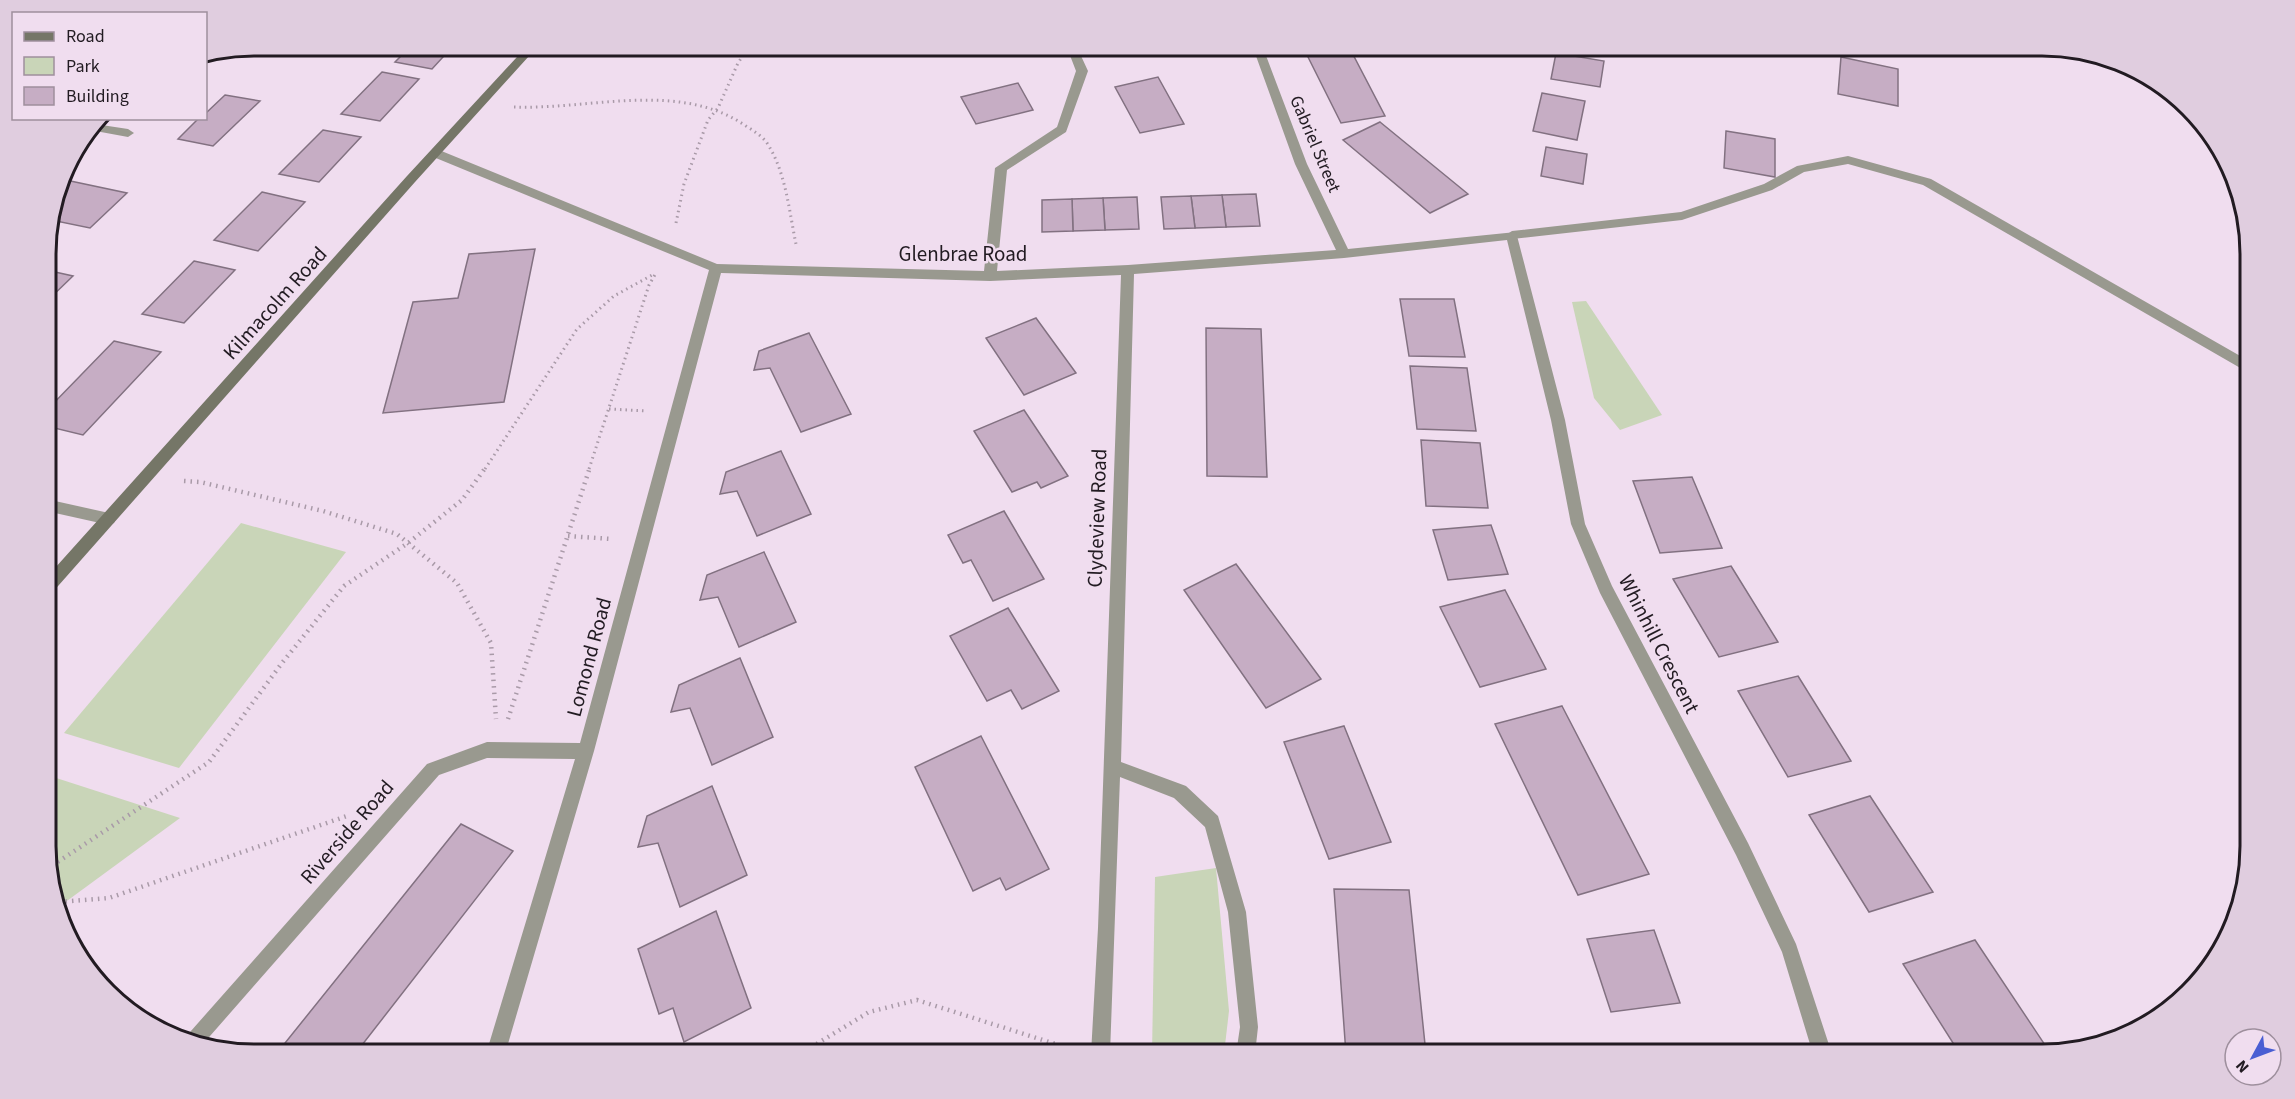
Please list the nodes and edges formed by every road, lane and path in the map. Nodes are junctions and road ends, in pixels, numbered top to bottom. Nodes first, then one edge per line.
1 (524, 56) edge
2 (743, 56) edge
3 (1076, 56) edge
4 (1261, 56) edge
5 (481, 102) junction
6 (718, 108) junction
7 (101, 128) edge
8 (128, 133) dead end
9 (435, 153) junction
10 (1512, 234) junction
11 (671, 250) junction
12 (1344, 254) junction
13 (716, 268) junction
14 (1128, 270) junction
15 (802, 271) junction
16 (656, 273) junction
17 (990, 276) junction
18 (2240, 363) edge
19 (144, 480) junction
20 (56, 507) edge
21 (109, 519) junction
22 (568, 536) junction
23 (643, 541) junction
24 (408, 543) junction
25 (56, 578) edge
26 (498, 750) junction
27 (586, 750) junction
28 (1112, 766) junction
29 (355, 814) dead end
30 (57, 863) edge
31 (64, 902) edge
32 (198, 1035) edge
33 (1247, 1043) edge
34 (1820, 1043) edge
35 (498, 1044) edge
36 (817, 1044) edge
37 (1055, 1044) edge
38 (1101, 1044) edge

1 - 5 main road, Kilmacolm Road
2 - 6 path
3 - 17 street
4 - 12 street, Gabriel Street
5 - 6 path
5 - 9 main road, Kilmacolm Road
6 - 11 path
6 - 15 path
7 - 8 street
9 - 11 street, Glenbrae Road
9 - 19 main road, Kilmacolm Road
10 - 12 street, Glenbrae Road
10 - 18 street, Glenbrae Road
10 - 34 street, Whinhill Crescent
11 - 13 street, Glenbrae Road
11 - 16 path
12 - 14 street, Glenbrae Road
13 - 15 street, Glenbrae Road
13 - 23 street, Lomond Road
14 - 17 street, Glenbrae Road
14 - 28 street, Clydeview Road
15 - 17 street, Glenbrae Road
16 - 22 path
16 - 24 path
19 - 21 main road, Kilmacolm Road
19 - 24 path
20 - 21 street
21 - 25 main road, Kilmacolm Road
22 - 23 path
22 - 26 path
23 - 27 street, Lomond Road
24 - 26 path
24 - 30 path
26 - 27 street, Riverside Road
26 - 32 street, Riverside Road
27 - 35 street, Lomond Road
28 - 33 street
28 - 38 street, Clydeview Road
29 - 31 path
36 - 37 path

